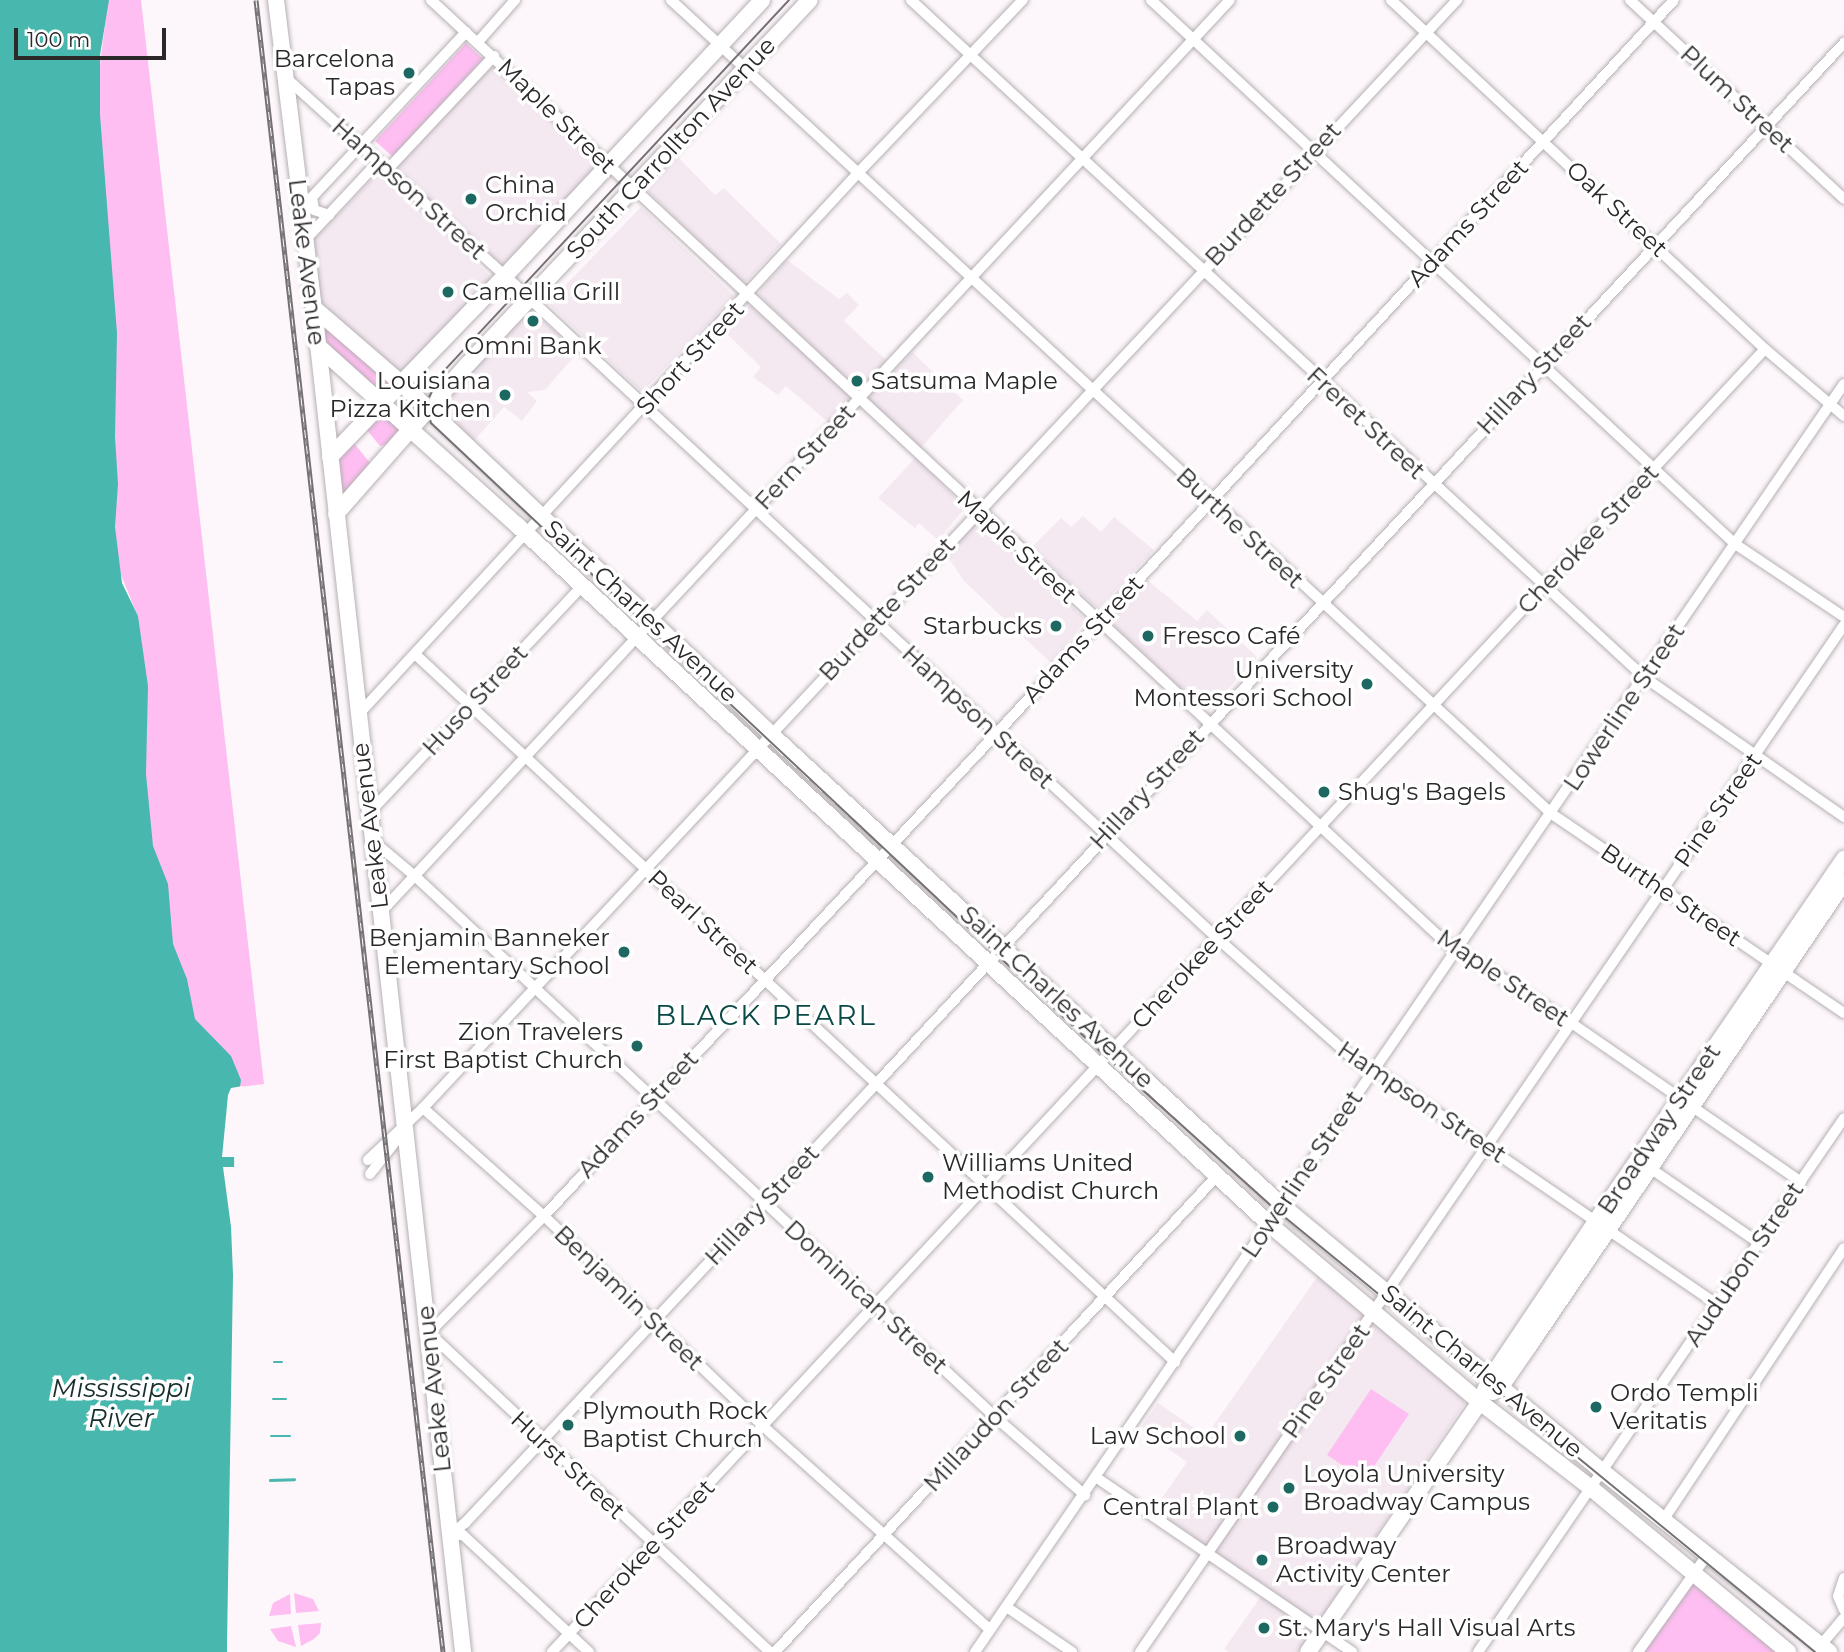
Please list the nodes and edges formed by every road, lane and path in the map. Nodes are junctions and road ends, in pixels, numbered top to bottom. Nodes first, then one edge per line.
1 (276, 0) edge
2 (431, 0) edge
3 (515, 0) edge
4 (671, 0) edge
5 (762, 0) edge
6 (810, 0) edge
7 (911, 0) edge
8 (1023, 0) edge
9 (1151, 0) edge
10 (1230, 0) edge
11 (1391, 0) edge
12 (1457, 0) edge
13 (1630, 0) edge
14 (1674, 0) edge
15 (1653, 22) junction
16 (1426, 33) junction
17 (472, 38) junction
18 (1194, 39) junction
19 (1844, 43) edge
20 (720, 45) junction
21 (494, 56) junction
22 (972, 56) junction
23 (745, 69) junction
24 (284, 76) junction
25 (1765, 126) junction
26 (1544, 141) junction
27 (361, 145) junction
28 (1314, 149) junction
29 (1082, 158) junction
30 (384, 165) junction
31 (608, 165) junction
32 (858, 173) junction
33 (634, 189) junction
34 (1844, 198) edge
35 (306, 203) junction
36 (329, 215) junction
37 (305, 240) junction
38 (1654, 244) junction
39 (1433, 261) junction
40 (1202, 270) junction
41 (505, 276) junction
42 (971, 278) junction
43 (747, 296) junction
44 (530, 299) junction
45 (314, 308) junction
46 (318, 346) junction
47 (1765, 349) junction
48 (1544, 365) junction
49 (1321, 380) junction
50 (402, 384) junction
51 (1844, 384) edge
52 (1091, 389) junction
53 (859, 399) junction
54 (382, 404) junction
55 (1829, 406) junction
56 (645, 407) junction
57 (429, 411) junction
58 (1844, 416) edge
59 (412, 431) junction
60 (330, 457) junction
61 (1654, 467) junction
62 (1431, 484) junction
63 (1211, 501) junction
64 (756, 510) junction
65 (978, 511) junction
66 (336, 514) junction
67 (542, 517) junction
68 (526, 533) junction
69 (1735, 544) junction
70 (582, 586) junction
71 (1543, 586) junction
72 (1320, 602) junction
73 (1844, 617) edge
74 (652, 622) junction
75 (875, 622) junction
76 (1099, 623) junction
77 (1844, 625) edge
78 (637, 638) junction
79 (415, 654) junction
80 (1644, 677) junction
81 (470, 705) junction
82 (1434, 708) junction
83 (357, 716) junction
84 (1208, 724) junction
85 (771, 734) junction
86 (996, 734) junction
87 (757, 749) junction
88 (1755, 755) junction
89 (526, 758) junction
90 (369, 813) junction
91 (1552, 814) junction
92 (1844, 817) edge
93 (1320, 828) junction
94 (1104, 834) junction
95 (372, 840) junction
96 (891, 844) junction
97 (877, 859) junction
98 (1844, 859) edge
99 (645, 869) junction
100 (416, 877) junction
101 (1844, 882) edge
102 (1663, 889) junction
103 (380, 913) junction
104 (1217, 938) junction
105 (1001, 945) junction
106 (1457, 950) junction
107 (986, 962) junction
108 (1778, 967) junction
109 (764, 980) junction
110 (534, 988) junction
111 (1844, 1013) edge
112 (1570, 1022) junction
113 (1113, 1050) junction
114 (1097, 1066) junction
115 (1371, 1071) junction
116 (876, 1084) junction
117 (653, 1099) junction
118 (1686, 1101) junction
119 (424, 1108) junction
120 (1844, 1118) edge
121 (404, 1128) junction
122 (1488, 1147) junction
123 (368, 1160) dead end
124 (1650, 1168) junction
125 (370, 1174) dead end
126 (1216, 1177) junction
127 (1801, 1182) junction
128 (986, 1186) junction
129 (764, 1202) junction
130 (1280, 1204) junction
131 (544, 1216) junction
132 (1268, 1223) junction
133 (1602, 1225) junction
134 (1759, 1243) junction
135 (1844, 1248) edge
136 (1389, 1293) junction
137 (1106, 1297) junction
138 (1716, 1304) junction
139 (875, 1305) junction
140 (1374, 1312) junction
141 (653, 1321) junction
142 (429, 1333) junction
143 (1175, 1362) junction
144 (1495, 1383) junction
145 (1480, 1402) junction
146 (994, 1416) junction
147 (763, 1426) junction
148 (542, 1440) junction
149 (1603, 1472) junction
150 (1097, 1478) junction
151 (1592, 1489) junction
152 (1086, 1495) junction
153 (1664, 1518) junction
154 (450, 1535) junction
155 (883, 1536) junction
156 (653, 1544) junction
157 (1207, 1553) junction
158 (1708, 1554) junction
159 (1693, 1574) junction
160 (1844, 1577) edge
161 (1008, 1608) junction
162 (1843, 1612) edge
163 (990, 1630) junction
164 (1322, 1632) junction
165 (569, 1634) junction
166 (1825, 1649) edge
167 (463, 1652) edge
168 (552, 1652) edge
169 (589, 1652) edge
170 (773, 1652) edge
171 (975, 1652) edge
172 (1072, 1652) edge
173 (1140, 1652) edge
174 (1308, 1652) edge
175 (1352, 1652) edge
176 (1478, 1652) edge
177 (1638, 1652) edge
178 (1788, 1652) edge

1 - 24 main road, Leake Avenue
2 - 17 street, Maple Street
3 - 17 street
4 - 20 street, Burthe Street
5 - 20 main road, South Carrollton Avenue
6 - 23 main road, South Carrollton Avenue
7 - 22 street, Freret Street
8 - 22 street, Short Street
9 - 18 street
10 - 18 street, Fern Street
11 - 16 street, Oak Street
12 - 16 street, Burdette Street
13 - 15 street, Plum Street
14 - 15 street, Adams Street
15 - 25 street, Plum Street
15 - 26 street, Adams Street
16 - 26 street, Oak Street
16 - 28 street, Burdette Street
17 - 21 street, Maple Street
17 - 27 street
18 - 28 street
18 - 29 street, Fern Street
19 - 25 street, Hillary Street
20 - 23 street, Burthe Street
20 - 31 main road, South Carrollton Avenue
21 - 30 street
21 - 31 street, Maple Street
22 - 29 street, Freret Street
22 - 32 street, Short Street
23 - 32 street, Burthe Street
23 - 33 main road, South Carrollton Avenue
24 - 27 street, Hampson Street
24 - 35 main road, Leake Avenue
25 - 34 street, Plum Street
25 - 38 street, Hillary Street
26 - 38 street, Oak Street
26 - 39 street, Adams Street
27 - 30 street, Hampson Street
27 - 35 street
28 - 39 street
28 - 40 street, Burdette Street
29 - 40 street, Freret Street
29 - 42 street, Fern Street
30 - 36 street
30 - 41 street, Hampson Street
31 - 33 street, Maple Street
31 - 41 main road, South Carrollton Avenue
32 - 42 street, Burthe Street
32 - 43 street, Short Street
33 - 43 street, Maple Street
33 - 44 main road, South Carrollton Avenue
35 - 36 street
35 - 37 main road, Leake Avenue
36 - 37 street
37 - 45 main road, Leake Avenue
38 - 47 street, Oak Street
38 - 48 street, Hillary Street
39 - 48 street
39 - 49 street, Adams Street
40 - 49 street, Freret Street
40 - 52 street, Burdette Street
41 - 44 street, Hampson Street
41 - 50 main road, South Carrollton Avenue
42 - 52 street, Burthe Street
42 - 53 street, Fern Street
43 - 53 street, Maple Street
43 - 56 street, Short Street
44 - 56 street, Hampson Street
44 - 57 main road, South Carrollton Avenue
45 - 46 main road, Leake Avenue
45 - 50 main road, Saint Charles Avenue
46 - 54 main road, Saint Charles Avenue
46 - 60 main road, Leake Avenue
47 - 55 street, Oak Street
47 - 61 street, Cherokee Street
48 - 61 street
48 - 62 street, Hillary Street
49 - 62 street, Freret Street
49 - 63 street, Adams Street
50 - 54 main road, South Carrollton Avenue
50 - 57 main road, Saint Charles Avenue
51 - 55 street, Lowerline Street
52 - 63 street, Burthe Street
52 - 65 street, Burdette Street
53 - 64 street, Fern Street
53 - 65 street, Maple Street
54 - 59 main road, Saint Charles Avenue
54 - 60 main road, South Carrollton Avenue
55 - 58 street, Oak Street
55 - 69 street, Lowerline Street
56 - 64 street, Hampson Street
56 - 67 street, Short Street
57 - 59 main road, South Carrollton Avenue
57 - 67 main road, Saint Charles Avenue
59 - 66 main road, South Carrollton Avenue
59 - 68 main road, Saint Charles Avenue
60 - 66 main road, Leake Avenue
61 - 69 street
61 - 71 street, Cherokee Street
62 - 71 street, Freret Street
62 - 72 street, Hillary Street
63 - 72 street, Burthe Street
63 - 76 street, Adams Street
64 - 74 street, Fern Street
64 - 75 street, Hampson Street
65 - 75 street, Burdette Street
65 - 76 street, Maple Street
66 - 83 main road, Leake Avenue
67 - 68 street, Short Street
67 - 74 main road, Saint Charles Avenue
68 - 70 main road, Saint Charles Avenue
68 - 79 street, Short Street
69 - 73 street
69 - 80 street, Lowerline Street
70 - 78 main road, Saint Charles Avenue
70 - 81 street, Huso Street
71 - 80 street, Freret Street
71 - 82 street, Cherokee Street
72 - 82 street, Burthe Street
72 - 84 street, Hillary Street
74 - 78 street, Fern Street
74 - 85 main road, Saint Charles Avenue
75 - 85 street, Burdette Street
75 - 86 street, Hampson Street
76 - 84 street, Maple Street
76 - 86 street, Adams Street
77 - 88 street, Pine Street
78 - 87 main road, Saint Charles Avenue
78 - 89 street, Fern Street
79 - 81 street, Pearl Street
79 - 83 street, Short Street
80 - 88 street, Freret Street
80 - 91 street, Lowerline Street
81 - 89 street, Pearl Street
81 - 90 street, Huso Street
82 - 91 street, Burthe Street
82 - 93 street, Cherokee Street
83 - 90 main road, Leake Avenue
84 - 93 street, Maple Street
84 - 94 street, Hillary Street
85 - 87 street, Burdette Street
85 - 96 main road, Saint Charles Avenue
86 - 94 street, Hampson Street
86 - 96 street, Adams Street
87 - 97 main road, Saint Charles Avenue
87 - 99 street, Burdette Street
88 - 92 street, Freret Street
88 - 102 street, Pine Street
89 - 99 street, Pearl Street
89 - 100 street, Fern Street
90 - 95 main road, Leake Avenue
91 - 102 street, Burthe Street
91 - 106 street, Lowerline Street
93 - 104 street, Cherokee Street
93 - 106 street, Maple Street
94 - 104 street, Hampson Street
94 - 105 street, Hillary Street
95 - 100 street, Dominican Street
95 - 103 main road, Leake Avenue
96 - 97 street, Adams Street
96 - 105 main road, Saint Charles Avenue
97 - 107 main road, Saint Charles Avenue
97 - 109 street, Adams Street
98 - 108 main road, Broadway Street
99 - 109 street, Pearl Street
99 - 110 street, Burdette Street
100 - 103 street, Fern Street
100 - 110 street, Dominican Street
101 - 108 main road, Broadway Street
102 - 108 street, Burthe Street
102 - 112 street, Pine Street
103 - 121 main road, Leake Avenue
104 - 113 street, Cherokee Street
104 - 115 street, Hampson Street
105 - 107 street, Hillary Street
105 - 113 main road, Saint Charles Avenue
106 - 112 street, Maple Street
106 - 115 street, Lowerline Street
107 - 114 main road, Saint Charles Avenue
107 - 116 street, Hillary Street
108 - 111 street, Burthe Street
108 - 118 main road, Broadway Street
109 - 116 street, Pearl Street
109 - 117 street, Adams Street
110 - 117 street, Dominican Street
110 - 119 street, Burdette Street
112 - 118 street, Maple Street
112 - 122 street, Pine Street
113 - 114 street, Cherokee Street
113 - 130 main road, Saint Charles Avenue
114 - 126 main road, Saint Charles Avenue
114 - 128 street, Cherokee Street
115 - 122 street, Hampson Street
115 - 130 street, Lowerline Street
116 - 128 street, Pearl Street
116 - 129 street, Hillary Street
117 - 129 street, Dominican Street
117 - 131 street, Adams Street
118 - 124 main road, Broadway Street
118 - 127 street, Maple Street
118 - 133 main road, Broadway Street
119 - 121 street, Burdette Street
119 - 131 street, Benjamin Street
120 - 127 street, Audubon Street
121 - 123 street
121 - 125 street
121 - 142 main road, Leake Avenue
122 - 133 street, Hampson Street
122 - 136 street, Pine Street
124 - 133 main road, Broadway Street
124 - 134 street
126 - 132 main road, Saint Charles Avenue
126 - 137 street, Millaudon Street
127 - 134 street, Audubon Street
128 - 137 street, Pearl Street
128 - 139 street, Cherokee Street
129 - 139 street, Dominican Street
129 - 141 street, Hillary Street
130 - 132 street, Lowerline Street
130 - 136 main road, Saint Charles Avenue
131 - 141 street, Benjamin Street
131 - 142 street, Adams Street
132 - 140 main road, Saint Charles Avenue
132 - 143 street, Lowerline Street
133 - 138 street, Hampson Street
133 - 144 main road, Broadway Street
134 - 138 street, Audubon Street
135 - 153 street
136 - 140 street, Pine Street
136 - 144 main road, Saint Charles Avenue
137 - 143 street, Pearl Street
137 - 146 street, Millaudon Street
138 - 149 street, Audubon Street
139 - 146 street, Dominican Street
139 - 147 street, Cherokee Street
140 - 145 main road, Saint Charles Avenue
140 - 157 street, Pine Street
141 - 147 street, Benjamin Street
141 - 148 street, Hillary Street
142 - 148 street, Hurst Street
142 - 154 main road, Leake Avenue
143 - 150 street, Lowerline Street
144 - 145 main road, Broadway Street
144 - 149 main road, Saint Charles Avenue
145 - 151 main road, Saint Charles Avenue
145 - 164 main road, Broadway Street
146 - 152 street, Dominican Street
146 - 155 street, Millaudon Street
147 - 155 street, Benjamin Street
147 - 156 street, Cherokee Street
148 - 154 street, Hillary Street
148 - 156 street, Hurst Street
149 - 151 street, Audubon Street
149 - 153 main road, Saint Charles Avenue
150 - 152 street, Lowerline Street
150 - 157 street
151 - 159 main road, Saint Charles Avenue
151 - 176 street, Audubon Street
152 - 161 street, Lowerline Street
153 - 158 main road, Saint Charles Avenue
154 - 165 street
154 - 167 main road, Leake Avenue
155 - 163 street, Benjamin Street
155 - 170 street, Millaudon Street
156 - 165 street, Cherokee Street
156 - 170 street, Hurst Street
157 - 164 street
157 - 173 street, Pine Street
158 - 159 street
158 - 166 main road, Saint Charles Avenue
159 - 177 street
159 - 178 main road, Saint Charles Avenue
160 - 162 street
161 - 163 street, Lowerline Street
161 - 172 street
162 - 166 street
163 - 171 street, Lowerline Street
164 - 174 main road, Broadway Street
164 - 175 street
165 - 168 street, Cherokee Street
165 - 169 street

